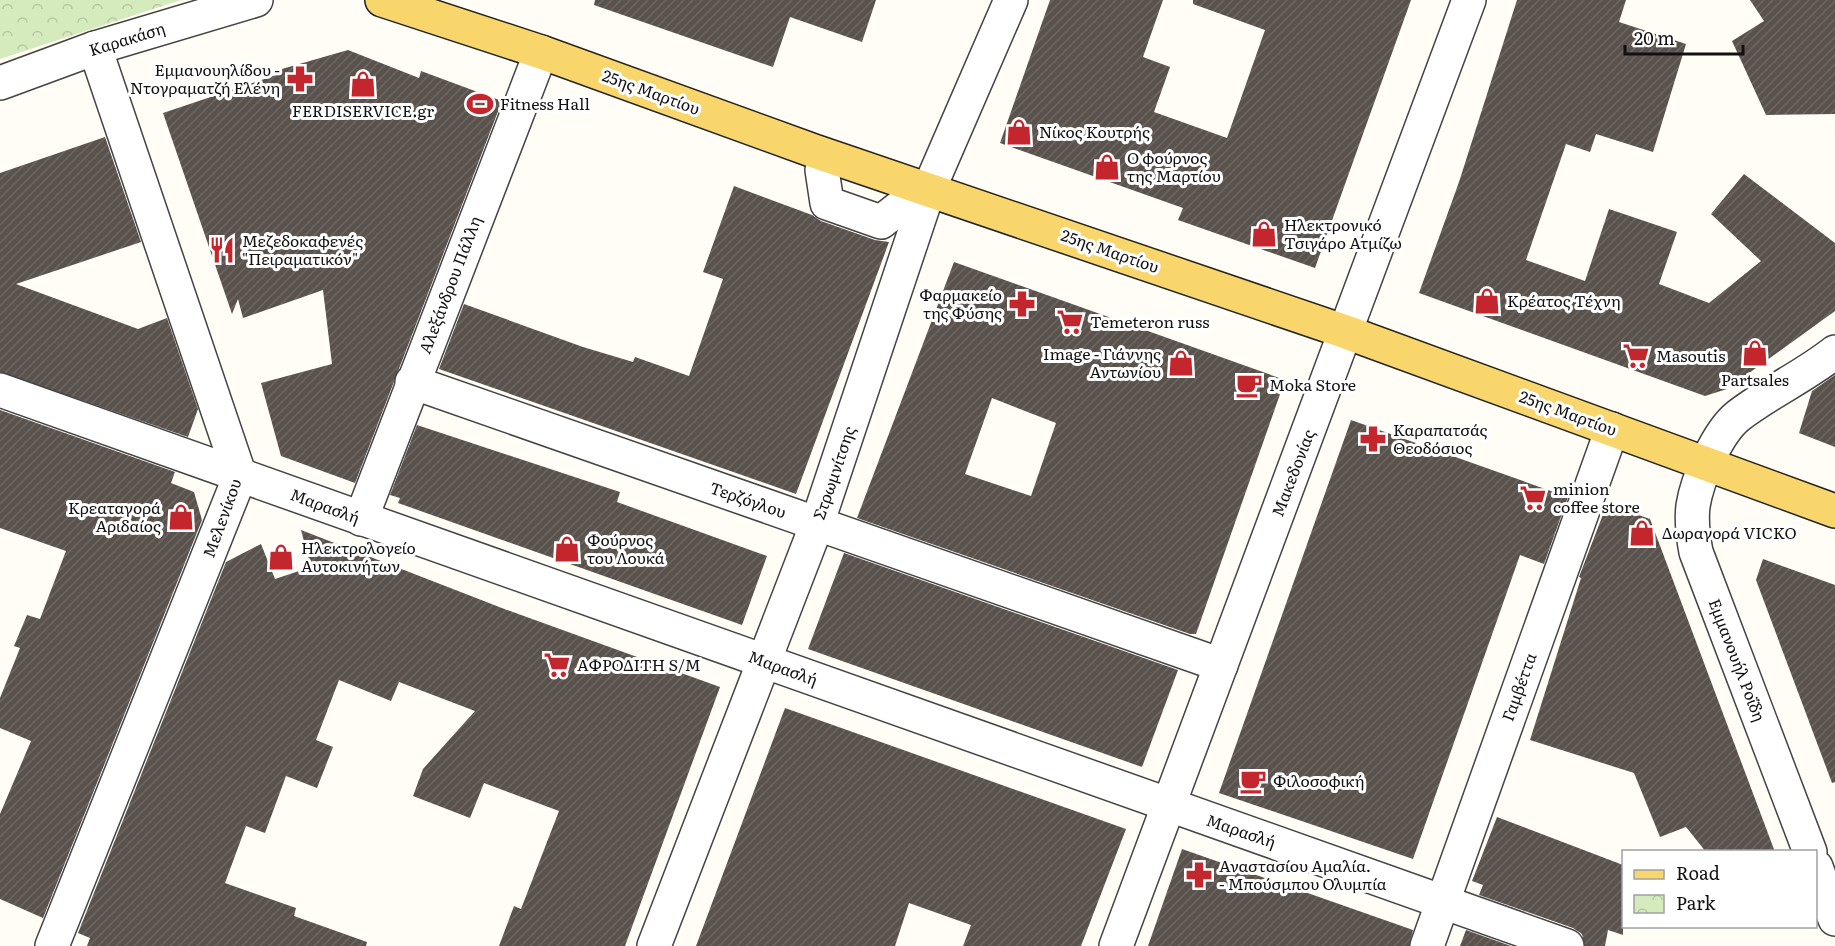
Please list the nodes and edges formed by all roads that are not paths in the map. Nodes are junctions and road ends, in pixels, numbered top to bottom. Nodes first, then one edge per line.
1 (255, 0) edge
2 (382, 0) edge
3 (1011, 0) edge
4 (1468, 0) edge
5 (94, 48) junction
6 (541, 52) junction
7 (0, 83) edge
8 (822, 170) dead end
9 (919, 195) junction
10 (1346, 332) junction
11 (1835, 352) edge
12 (412, 382) junction
13 (0, 390) edge
14 (1612, 429) junction
15 (1707, 464) junction
16 (240, 476) junction
17 (1835, 511) edge
18 (361, 519) junction
19 (817, 524) junction
20 (764, 661) junction
21 (1221, 665) junction
22 (1168, 805) junction
23 (1809, 850) edge
24 (1817, 872) edge
25 (1443, 902) junction
26 (1835, 919) edge
27 (52, 946) edge
28 (654, 946) edge
29 (1116, 946) edge
30 (1427, 946) edge
31 (1567, 946) edge

1 - 5 street, Καρακάση
2 - 6 main road, 25ης Μαρτίου
3 - 9 street, Στρωμνίτσης
4 - 10 street, Μακεδονίας
5 - 7 street, Καρακάση
5 - 16 street, Μελενίκου
6 - 9 main road, 25ης Μαρτίου
6 - 12 street, Αλεξάνδρου Πάλλη
8 - 9 street
9 - 10 main road, 25ης Μαρτίου
9 - 19 street, Στρωμνίτσης
10 - 14 main road, 25ης Μαρτίου
10 - 21 street, Μακεδονίας
11 - 15 street
12 - 18 street, Αλεξάνδρου Πάλλη
12 - 19 street, Τερζόγλου
13 - 16 street, Μαρασλή
14 - 15 main road, 25ης Μαρτίου
14 - 25 street, Γαμβέττα
15 - 17 main road, 25ης Μαρτίου
15 - 23 street, Εμμανουήλ Ροΐδη
16 - 18 street, Μαρασλή
16 - 27 street, Μελενίκου
18 - 20 street, Μαρασλή
19 - 20 street, Στρωμνίτσης
19 - 21 street, Τερζόγλου
20 - 22 street, Μαρασλή
20 - 28 street, Στρωμνίτσης
21 - 22 street, Μακεδονίας
22 - 25 street, Μαρασλή
22 - 29 street, Μακεδονίας
24 - 26 street
25 - 30 street, Γαμβέττα
25 - 31 street, Μαρασλή

